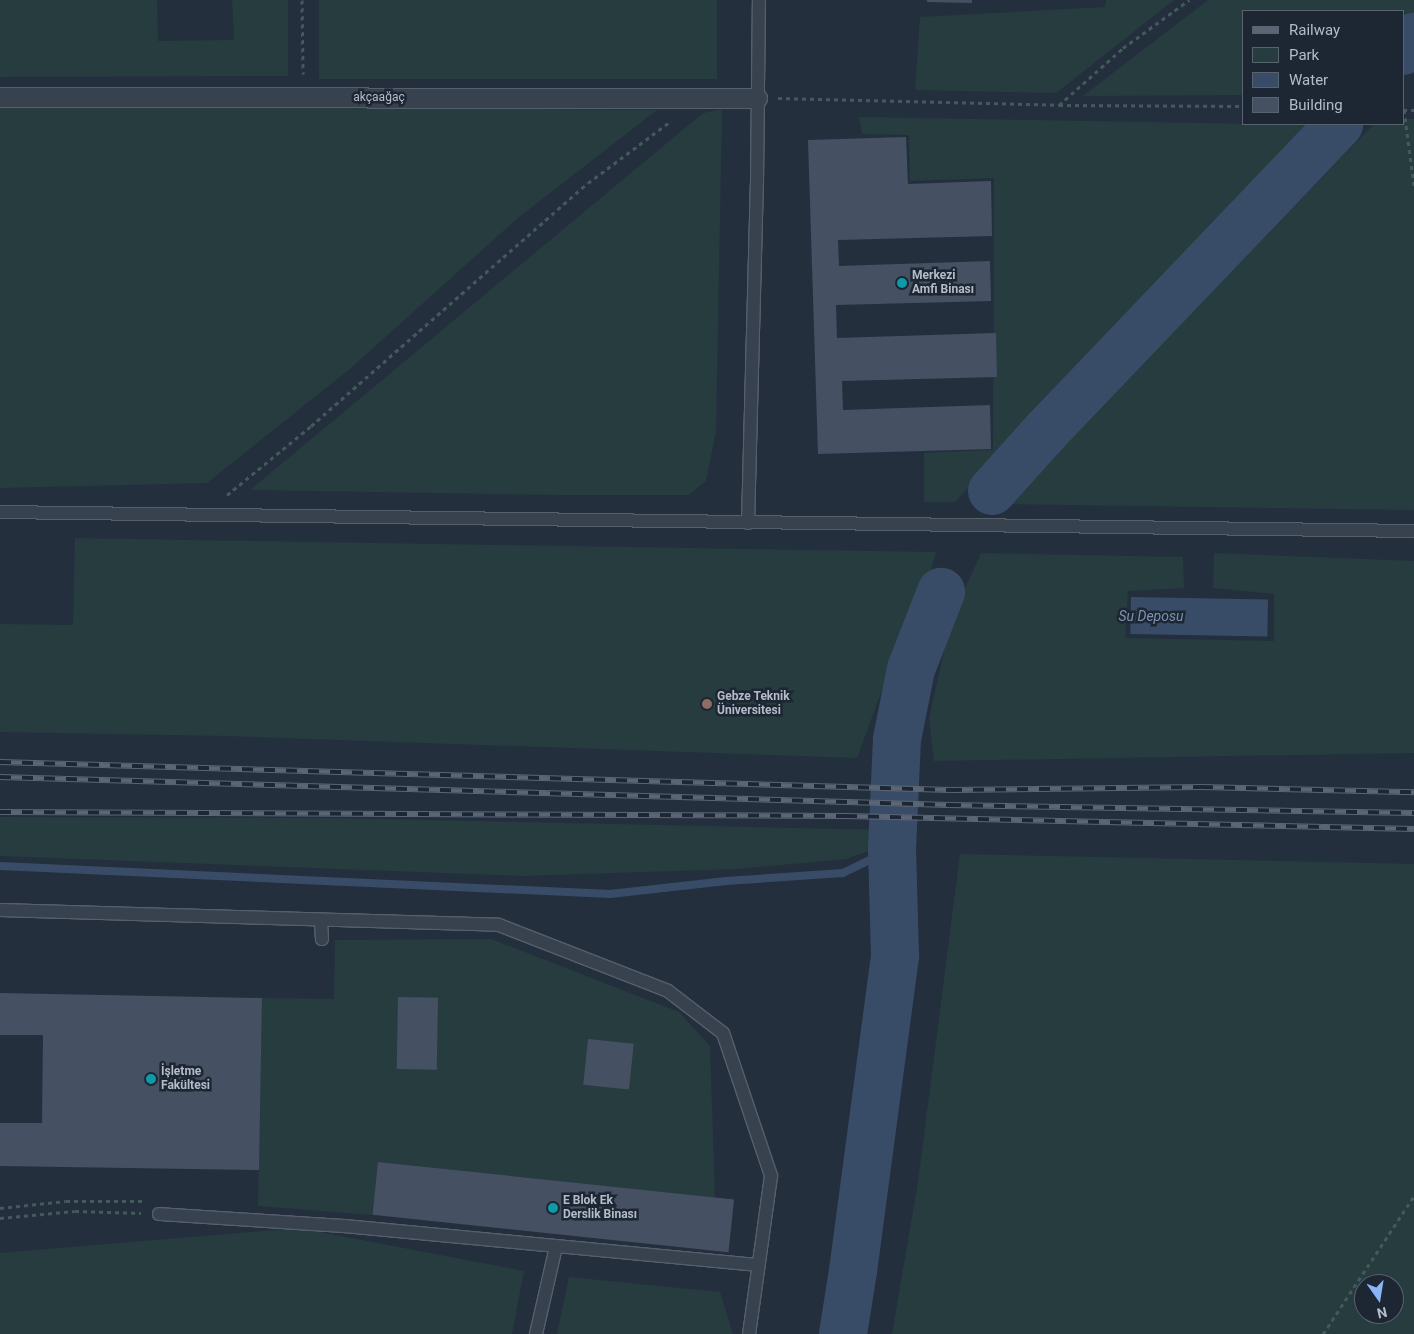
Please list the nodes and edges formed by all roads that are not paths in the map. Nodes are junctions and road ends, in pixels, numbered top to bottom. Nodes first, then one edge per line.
1 (759, 0) edge
2 (0, 97) edge
3 (758, 98) junction
4 (0, 512) edge
5 (748, 523) junction
6 (1414, 531) edge
7 (0, 910) edge
8 (321, 921) junction
9 (322, 939) dead end
10 (159, 1214) road end
11 (556, 1247) junction
12 (758, 1265) junction
13 (536, 1334) edge
14 (749, 1334) edge

1 - 3 lane
2 - 3 street, akçaağaç
3 - 5 lane
4 - 5 lane
5 - 6 lane
7 - 8 lane
8 - 9 lane
8 - 12 lane
10 - 11 lane
11 - 12 lane
11 - 13 lane
12 - 14 lane

